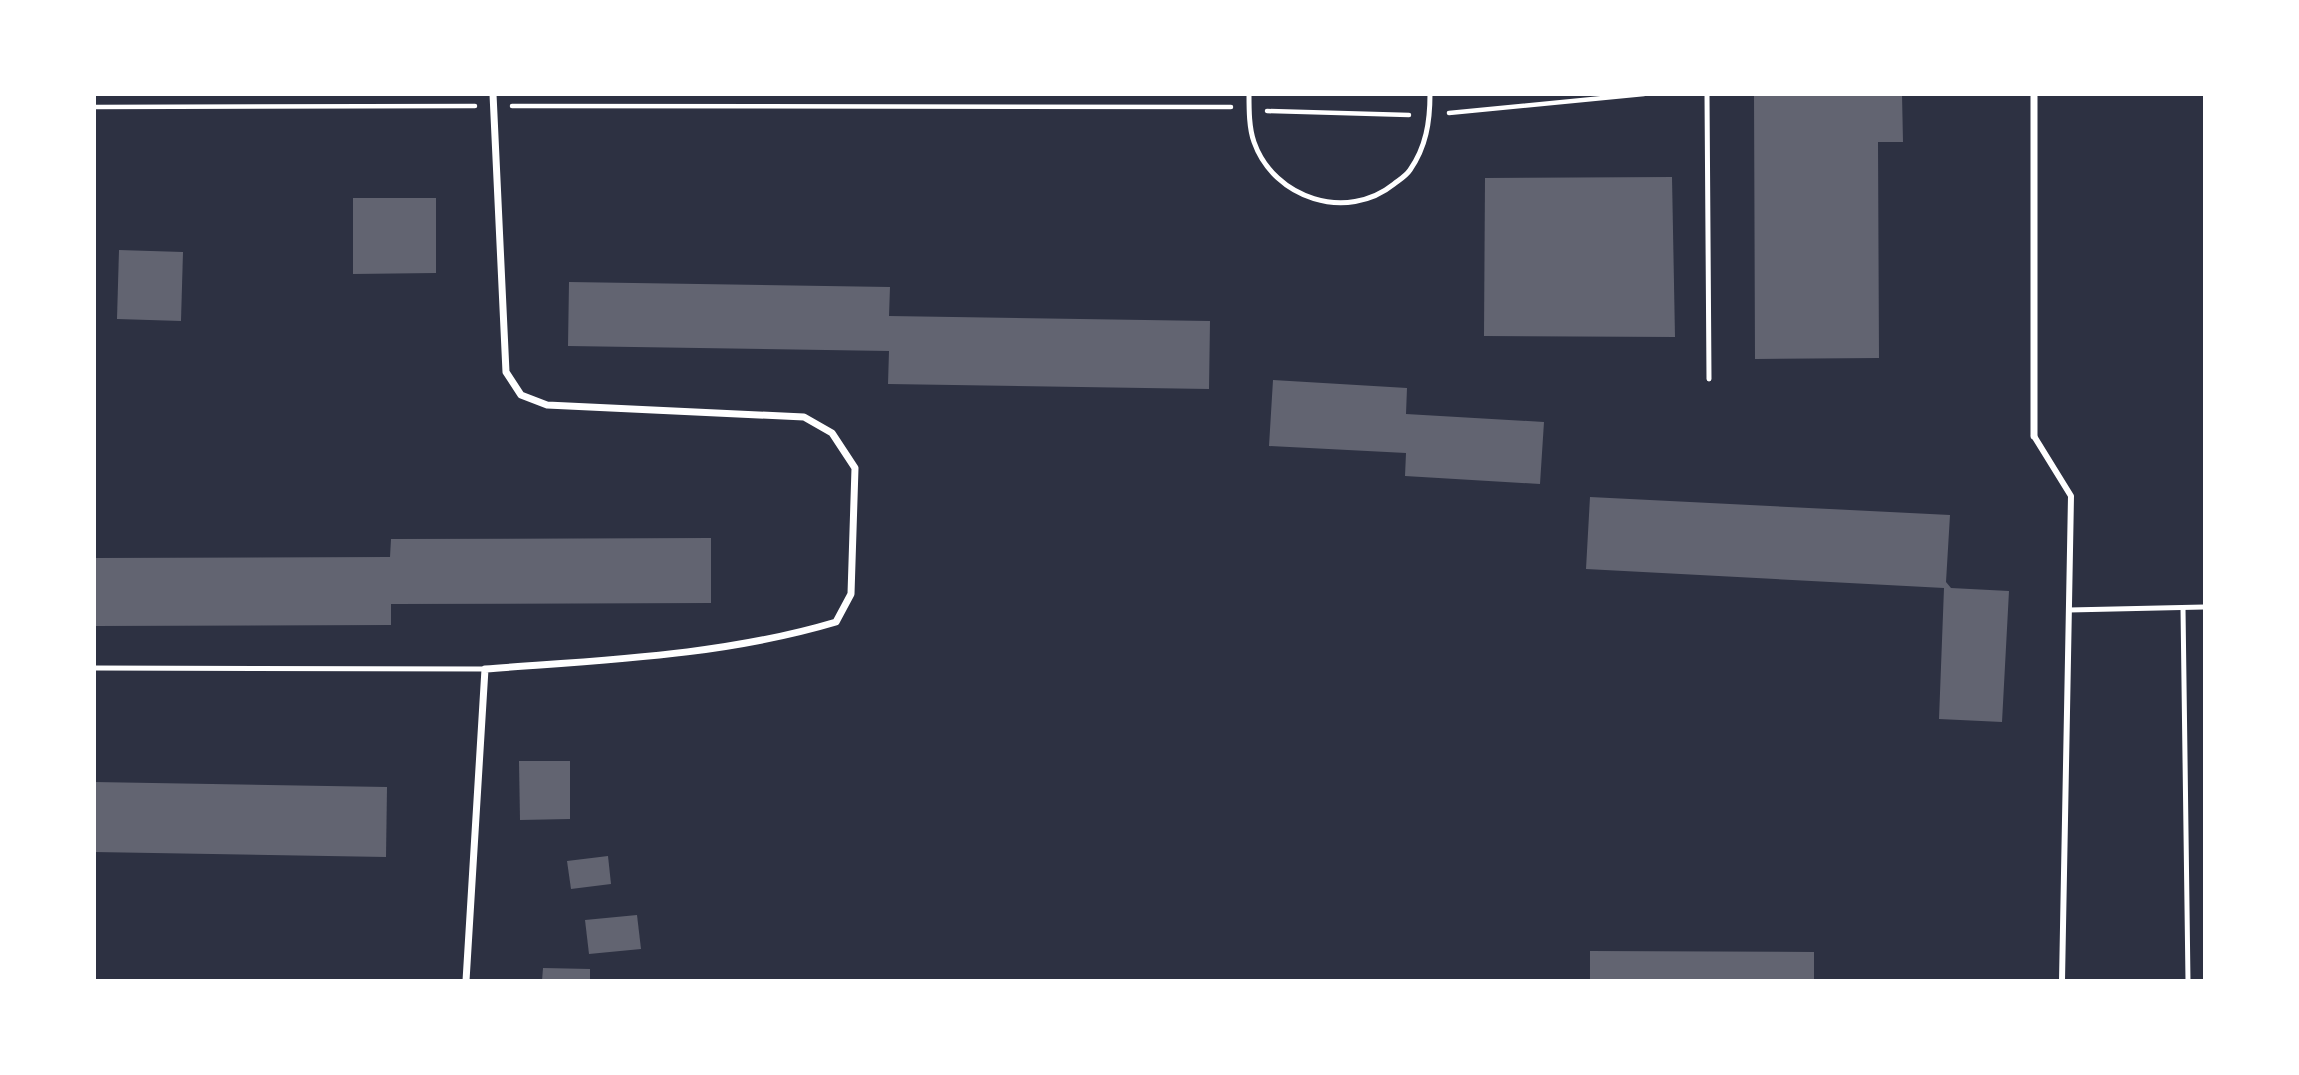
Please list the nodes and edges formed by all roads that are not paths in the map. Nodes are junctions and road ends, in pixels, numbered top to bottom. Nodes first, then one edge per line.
1 (493, 94) edge
2 (1249, 94) edge
3 (1430, 94) edge
4 (1707, 94) edge
5 (2034, 94) edge
6 (1709, 379) dead end
7 (2034, 436) joint
8 (2204, 607) edge
9 (2183, 608) junction
10 (2068, 610) junction
11 (94, 668) edge
12 (485, 669) junction
13 (466, 981) edge
14 (2062, 981) edge
15 (2188, 981) edge

1 - 12 street
2 - 3 lane
4 - 6 lane
5 - 7 street
7 - 10 street
8 - 9 lane
9 - 10 lane
9 - 15 lane
10 - 14 street
11 - 12 lane
12 - 13 street

